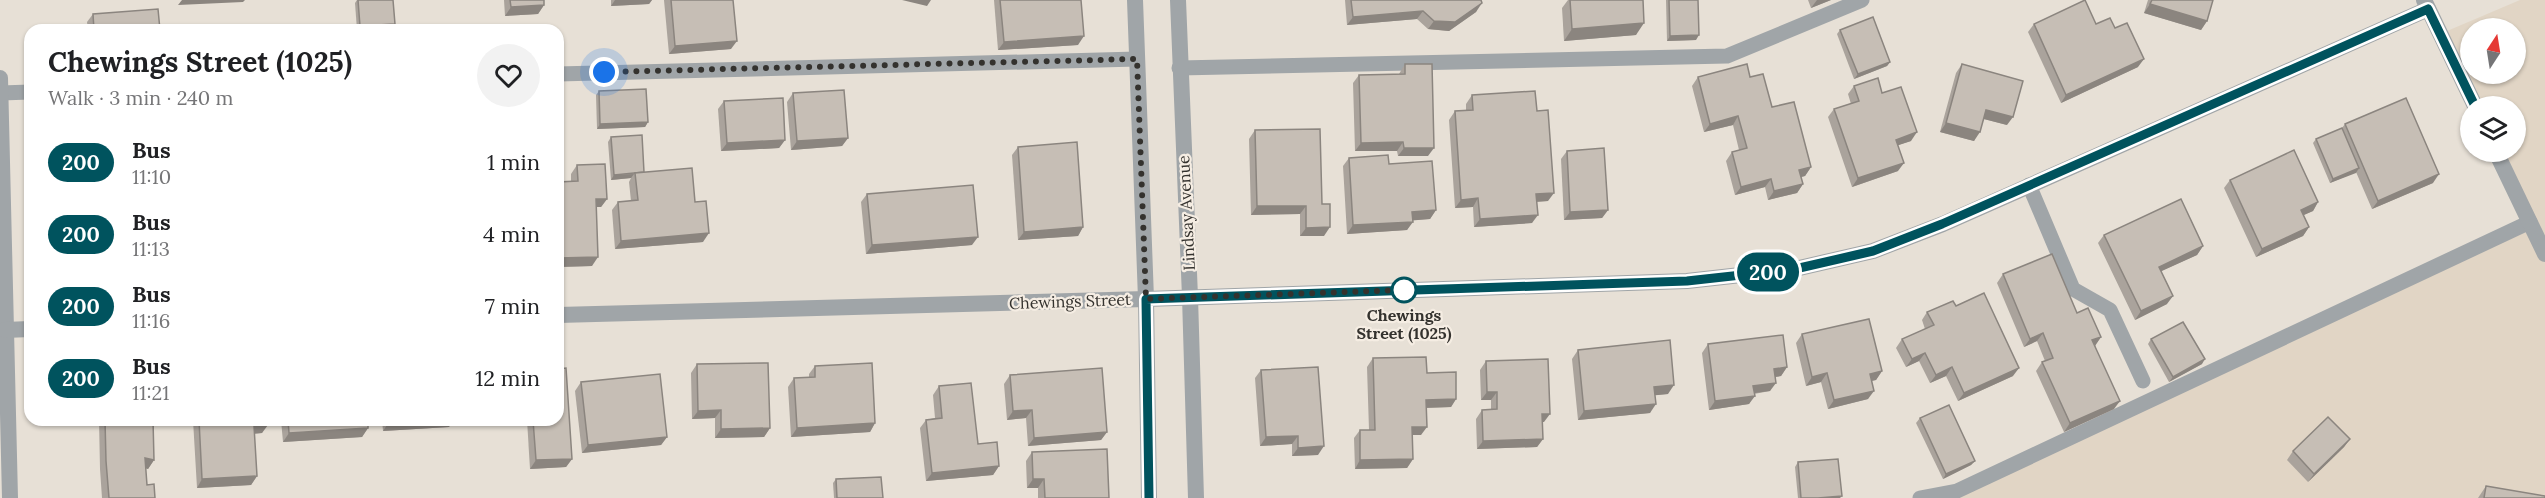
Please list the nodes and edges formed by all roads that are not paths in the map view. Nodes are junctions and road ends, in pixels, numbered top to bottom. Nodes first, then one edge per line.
1 (1135, 0) edge
2 (1178, 0) edge
3 (1862, 0) edge
4 (2426, 5) edge
5 (1137, 59) junction
6 (1179, 68) junction
7 (564, 74) edge
8 (0, 78) edge
9 (24, 92) edge
10 (1, 93) edge
11 (2470, 96) edge
12 (2501, 162) edge
13 (2029, 185) junction
14 (2530, 222) junction
15 (2543, 243) edge
16 (1190, 297) junction
17 (1146, 299) junction
18 (564, 315) edge
19 (24, 329) edge
20 (5, 330) junction
21 (2143, 381) dead end
22 (10, 498) edge
23 (1149, 498) edge
24 (1196, 498) edge
25 (1920, 498) edge

1 - 5 street
2 - 6 street, Lindsay Avenue
3 - 6 lane
4 - 11 street
4 - 13 street, Chewings Street
5 - 7 lane
5 - 17 street
6 - 16 street, Lindsay Avenue
8 - 10 street
9 - 10 lane
10 - 20 street
12 - 14 street
13 - 16 street, Chewings Street
13 - 21 lane
14 - 15 street
14 - 25 lane
16 - 17 street, Chewings Street
16 - 24 street, Lindsay Avenue
17 - 18 street, Chewings Street
17 - 23 street
19 - 20 street
20 - 22 street

